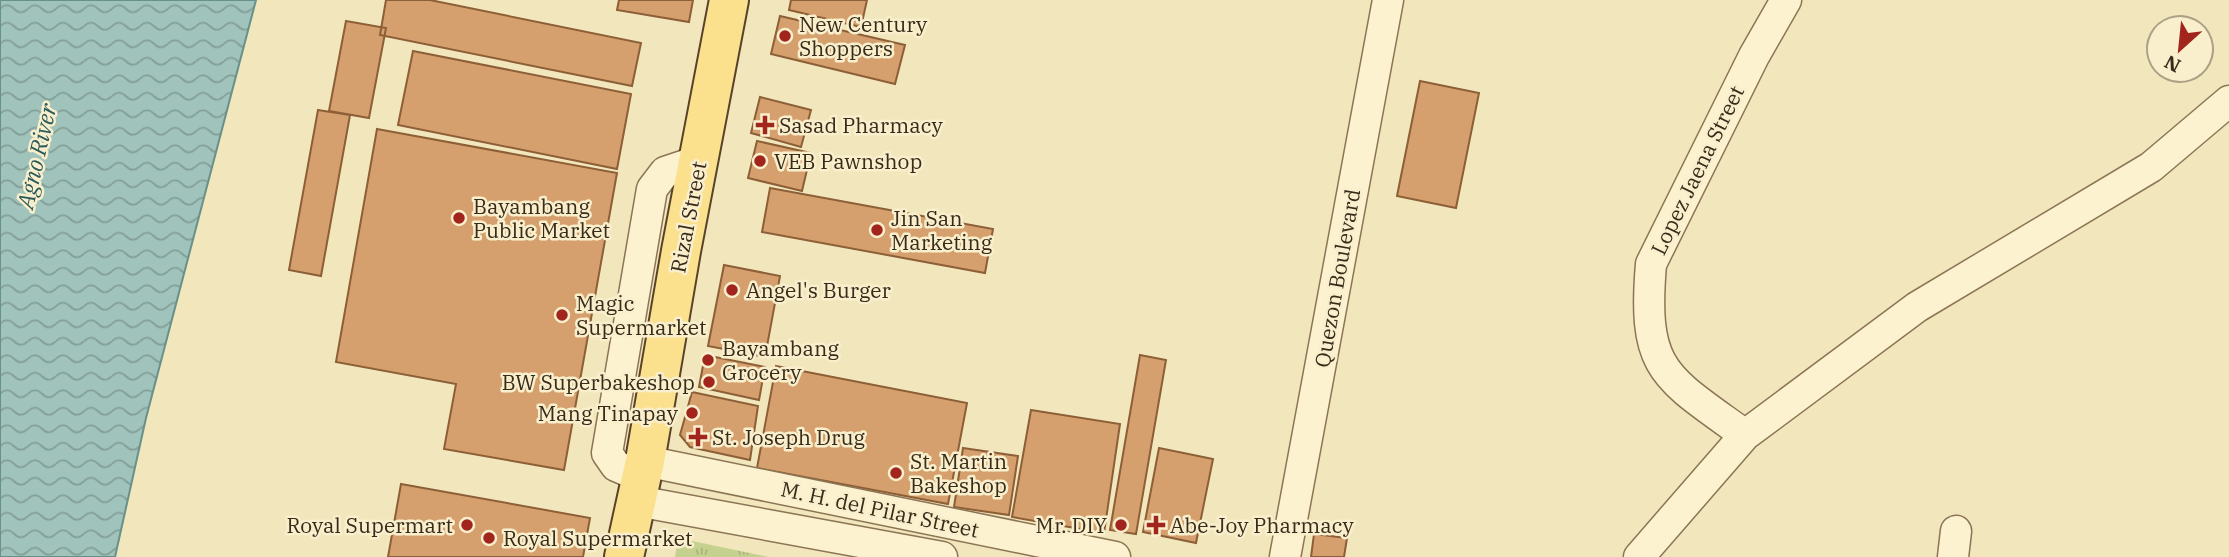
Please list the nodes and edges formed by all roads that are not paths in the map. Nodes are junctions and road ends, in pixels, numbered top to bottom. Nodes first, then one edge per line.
1 (729, 0) edge
2 (1388, 0) edge
3 (1786, 0) edge
4 (2229, 101) edge
5 (1745, 435) junction
6 (641, 480) junction
7 (624, 557) edge
8 (942, 557) edge
9 (1115, 557) edge
10 (1286, 557) edge
11 (1639, 557) edge

1 - 6 main road, Rizal Street
2 - 10 street, Quezon Boulevard
3 - 5 street, Lopez Jaena Street
4 - 5 street
5 - 11 street
6 - 7 main road, Rizal Street
6 - 8 street, M. H. del Pilar Street
6 - 9 street, M. H. del Pilar Street

